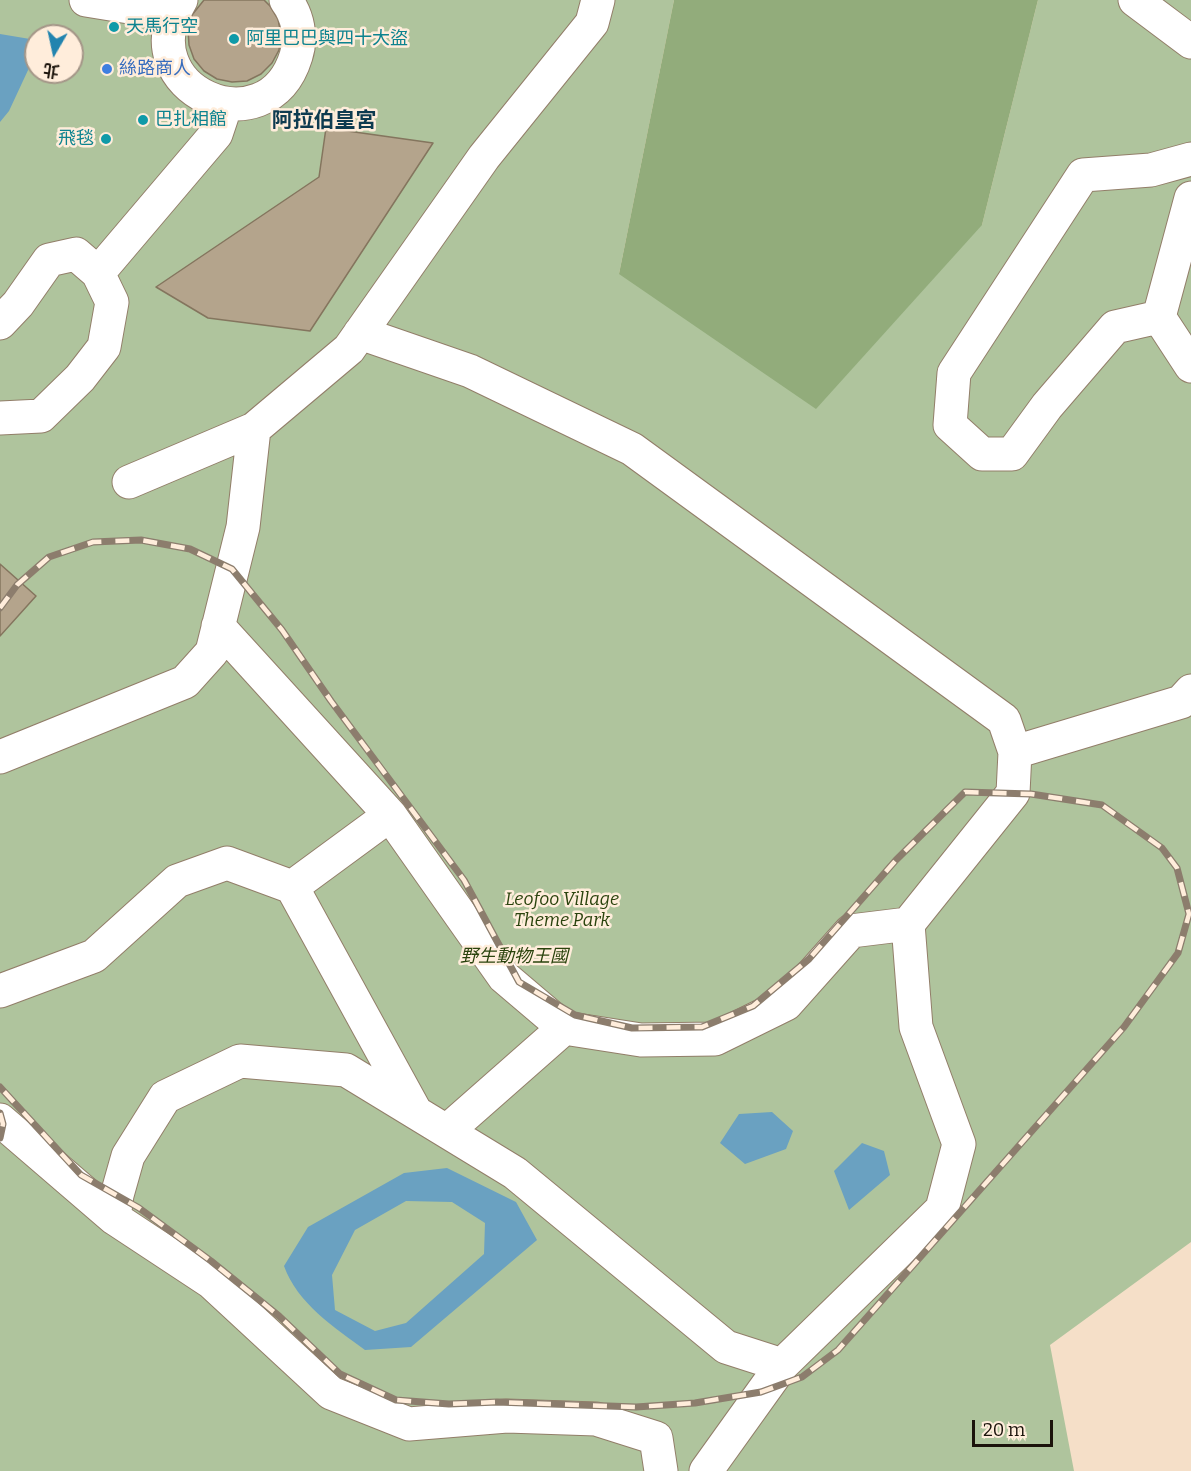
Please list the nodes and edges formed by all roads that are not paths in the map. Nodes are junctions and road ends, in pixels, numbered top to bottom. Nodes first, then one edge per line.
1 (86, 0) edge
2 (286, 0) edge
3 (598, 0) edge
4 (1135, 0) edge
5 (177, 7) edge
6 (1191, 42) edge
7 (226, 104) junction
8 (1191, 159) edge
9 (1191, 198) edge
10 (98, 273) junction
11 (1159, 317) junction
12 (0, 323) edge
13 (360, 333) junction
14 (1191, 366) edge
15 (0, 418) edge
16 (254, 429) junction
17 (129, 482) dead end
18 (218, 626) junction
19 (1191, 691) edge
20 (1015, 752) junction
21 (0, 757) edge
22 (390, 815) junction
23 (292, 887) junction
24 (908, 924) junction
25 (0, 992) edge
26 (564, 1028) junction
27 (416, 1113) junction
28 (0, 1120) edge
29 (447, 1131) junction
30 (114, 1218) junction
31 (782, 1365) junction
32 (661, 1471) edge
33 (706, 1471) edge

1 - 5 street
2 - 7 street
3 - 13 street
4 - 6 street
5 - 7 street
7 - 10 street
8 - 11 street
9 - 11 street
10 - 12 street
10 - 15 street
11 - 14 street
13 - 16 street
13 - 20 street
16 - 17 street
16 - 18 street
18 - 21 street
18 - 22 street
19 - 20 street
20 - 24 street
22 - 23 street
22 - 26 street
23 - 25 street
23 - 27 street
24 - 26 street
24 - 31 street
26 - 29 street
27 - 29 street
27 - 30 street
28 - 30 street
29 - 31 street
30 - 32 street
31 - 33 street

